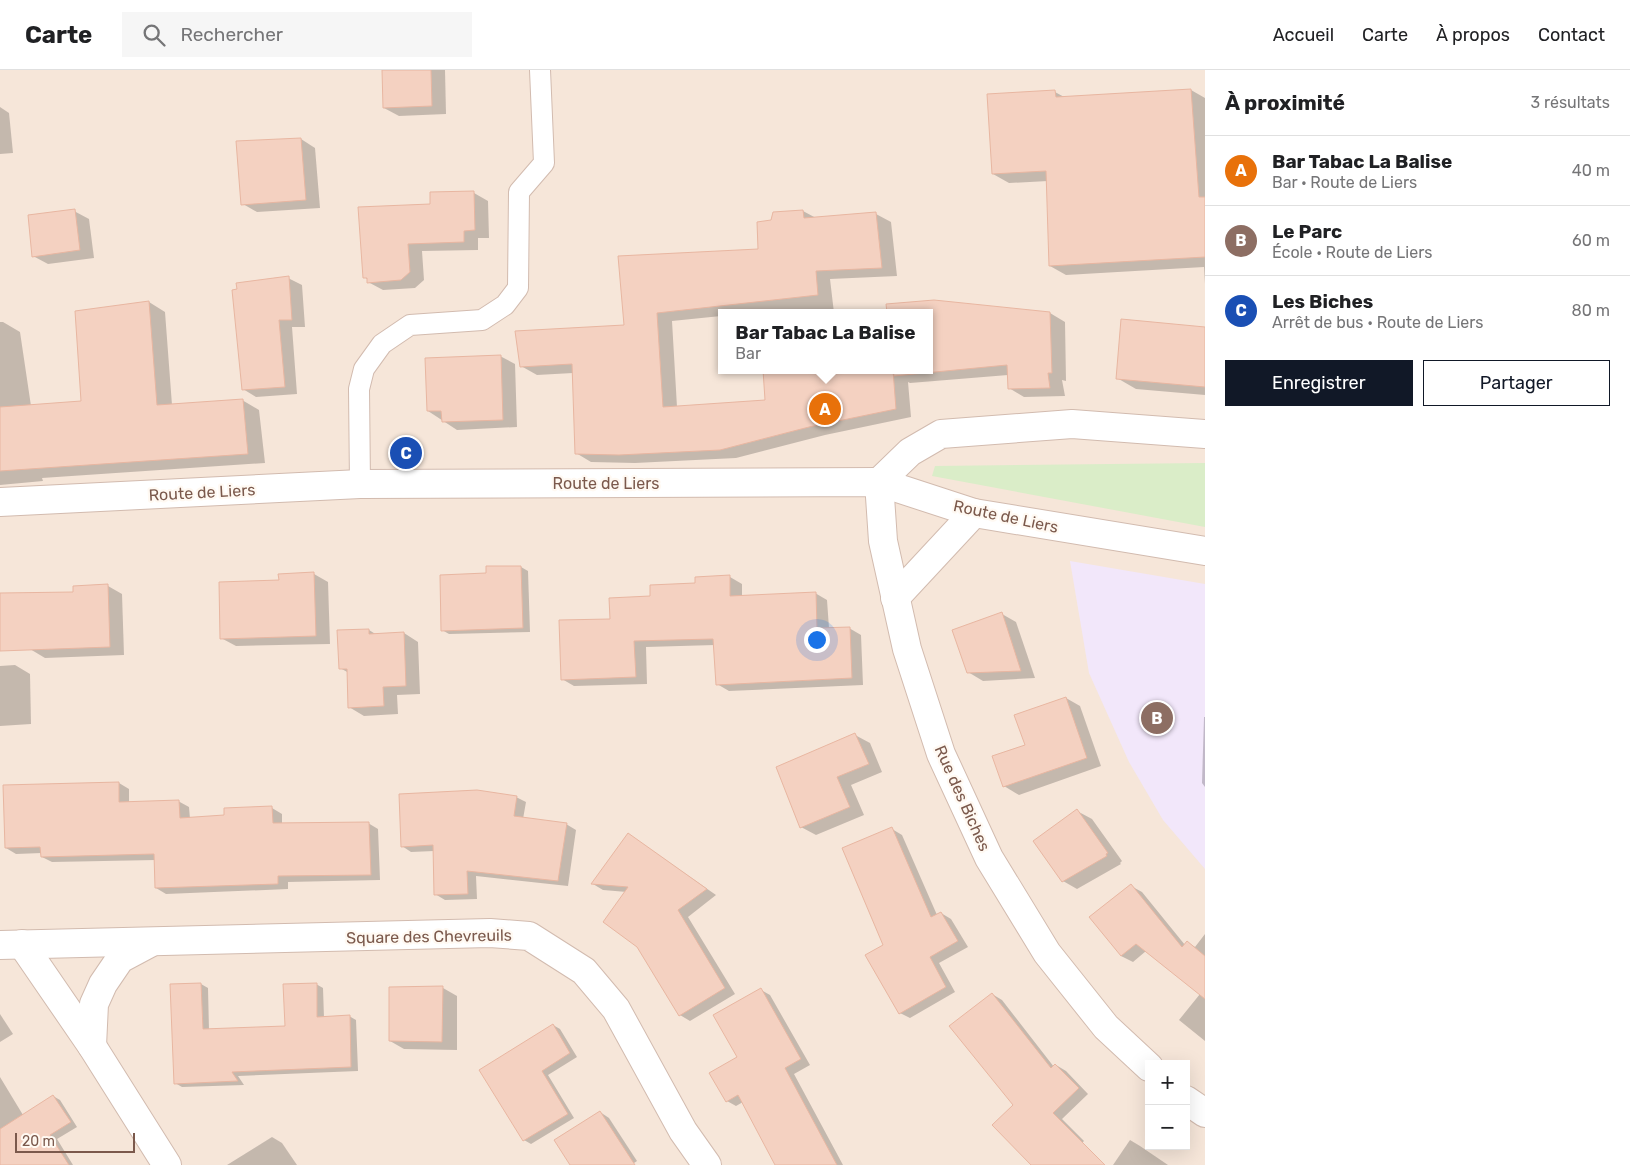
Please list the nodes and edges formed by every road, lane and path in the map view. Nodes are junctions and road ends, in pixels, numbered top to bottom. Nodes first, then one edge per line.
1 (540, 70) edge
2 (1205, 434) edge
3 (879, 482) junction
4 (360, 484) junction
5 (0, 502) edge
6 (974, 513) junction
7 (1205, 551) edge
8 (895, 598) junction
9 (154, 941) junction
10 (11, 944) edge
11 (92, 1046) junction
12 (1145, 1062) edge
13 (1190, 1103) edge
14 (1205, 1112) edge
15 (167, 1165) edge
16 (707, 1165) edge

1 - 4 lane
2 - 3 street
3 - 4 street, Route de Liers
3 - 6 street, Route de Liers
3 - 8 street, Rue des Biches
4 - 5 street, Route de Liers
6 - 7 street, Route de Liers
6 - 8 street
8 - 12 street, Rue des Biches
9 - 10 street, Square des Chevreuils
9 - 11 street, Square des Chevreuils
9 - 16 street, Square des Chevreuils
10 - 11 street, Square des Chevreuils
11 - 15 street, Square des Chevreuils
13 - 14 street

